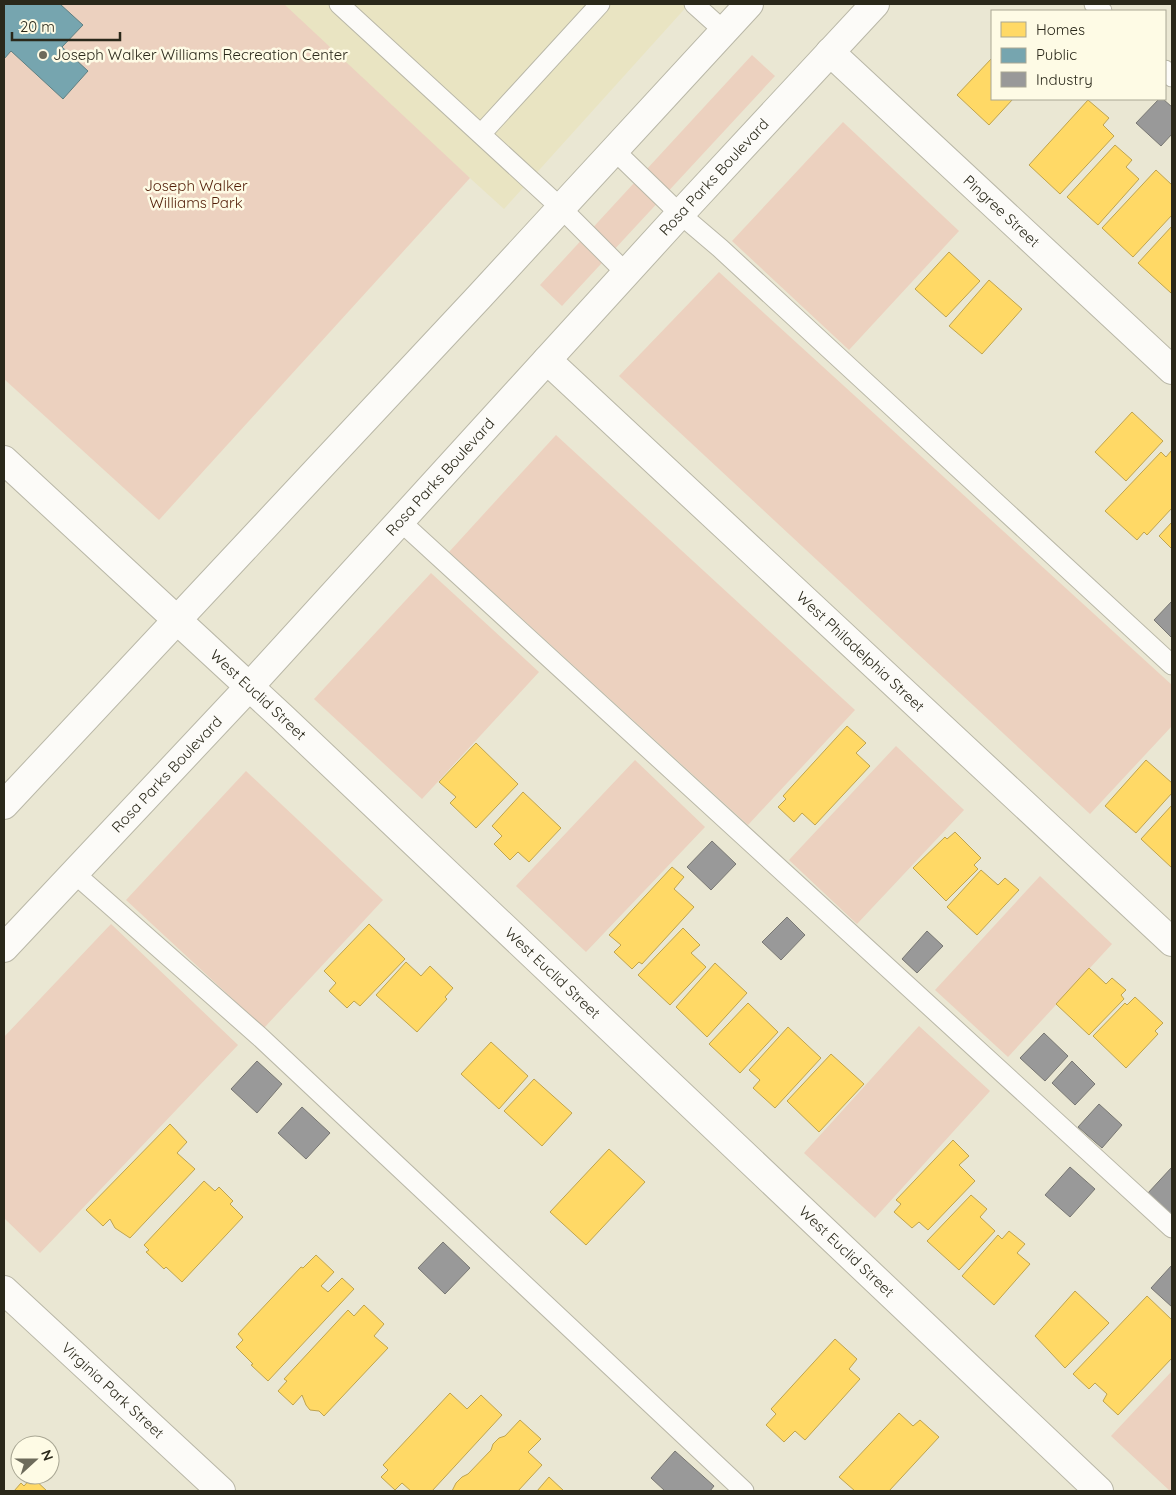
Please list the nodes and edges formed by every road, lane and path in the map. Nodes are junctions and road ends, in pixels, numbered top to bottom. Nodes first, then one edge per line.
1 (339, 4) edge
2 (600, 4) edge
3 (694, 4) edge
4 (749, 4) edge
5 (875, 4) edge
6 (724, 31) junction
7 (830, 52) junction
8 (481, 134) junction
9 (614, 150) junction
10 (561, 208) junction
11 (680, 214) junction
12 (626, 273) junction
13 (547, 360) junction
14 (1172, 370) edge
15 (4, 460) edge
16 (400, 521) junction
17 (177, 619) junction
18 (1172, 664) edge
19 (249, 687) junction
20 (4, 805) edge
21 (74, 873) junction
22 (1172, 942) edge
23 (4, 948) edge
24 (1172, 1228) edge
25 (4, 1290) edge
26 (221, 1491) edge
27 (744, 1491) edge
28 (1099, 1491) edge

1 - 8 lane
2 - 8 lane
3 - 6 lane
4 - 6 street
5 - 7 street, Rosa Parks Boulevard
6 - 9 street
7 - 11 street, Rosa Parks Boulevard
7 - 14 street, Pingree Street
8 - 10 lane
9 - 10 street
9 - 11 lane
10 - 12 lane
10 - 17 street
11 - 12 street, Rosa Parks Boulevard
11 - 18 lane
12 - 13 street, Rosa Parks Boulevard
13 - 16 street, Rosa Parks Boulevard
13 - 22 street, West Philadelphia Street
15 - 17 street, West Euclid Street
16 - 19 street, Rosa Parks Boulevard
16 - 24 lane
17 - 19 street, West Euclid Street
17 - 20 street
19 - 21 street, Rosa Parks Boulevard
19 - 28 street, West Euclid Street
21 - 23 street, Rosa Parks Boulevard
21 - 27 lane
25 - 26 street, Virginia Park Street

